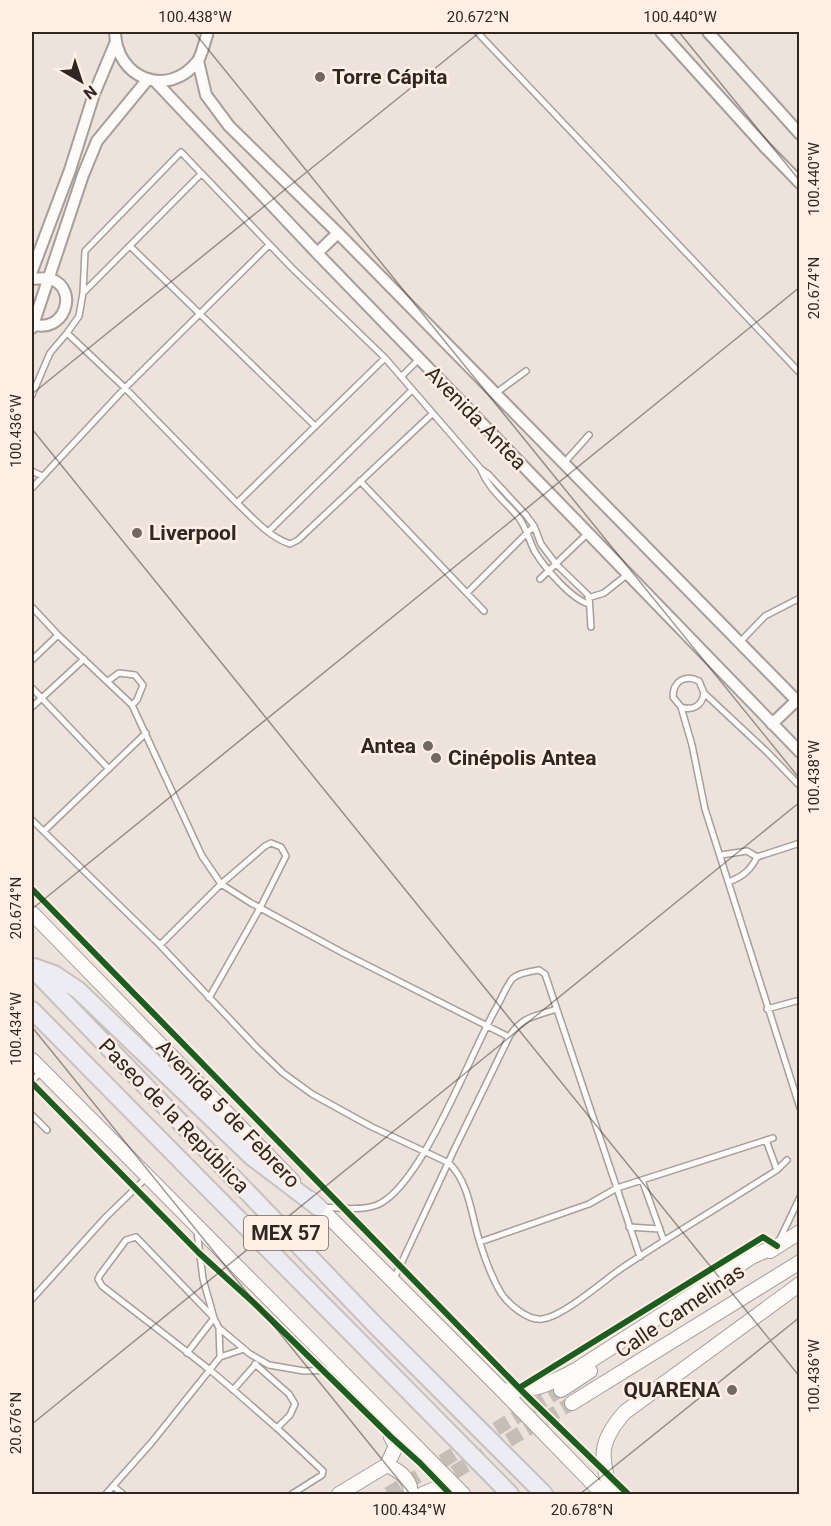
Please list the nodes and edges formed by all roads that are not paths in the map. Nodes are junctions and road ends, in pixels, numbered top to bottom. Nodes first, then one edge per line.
1 (115, 32) edge
2 (477, 32) edge
3 (661, 32) edge
4 (708, 32) edge
5 (209, 33) edge
6 (115, 44) junction
7 (198, 61) junction
8 (152, 80) junction
9 (800, 134) edge
10 (70, 170) junction
11 (201, 174) junction
12 (83, 175) junction
13 (800, 183) edge
14 (338, 233) junction
15 (269, 245) junction
16 (130, 246) junction
17 (316, 253) junction
18 (32, 271) edge
19 (49, 278) junction
20 (32, 279) edge
21 (83, 293) junction
22 (200, 314) junction
23 (32, 325) edge
24 (68, 333) junction
25 (385, 358) junction
26 (419, 359) junction
27 (526, 371) dead end
28 (800, 373) edge
29 (401, 377) junction
30 (125, 388) junction
31 (412, 390) junction
32 (494, 394) junction
33 (32, 395) edge
34 (432, 414) junction
35 (315, 426) junction
36 (589, 435) dead end
37 (562, 464) junction
38 (480, 469) junction
39 (32, 471) edge
40 (42, 476) junction
41 (360, 481) junction
42 (32, 488) edge
43 (237, 502) junction
44 (534, 526) junction
45 (268, 532) junction
46 (528, 532) junction
47 (587, 534) junction
48 (556, 564) junction
49 (549, 571) junction
50 (628, 574) junction
51 (540, 579) dead end
52 (467, 593) junction
53 (589, 596) junction
54 (800, 598) edge
55 (582, 602) junction
56 (589, 604) junction
57 (32, 609) edge
58 (484, 611) dead end
59 (591, 627) dead end
60 (58, 635) junction
61 (739, 643) junction
62 (84, 659) junction
63 (32, 660) edge
64 (108, 681) junction
65 (32, 688) edge
66 (704, 693) junction
67 (41, 698) junction
68 (798, 703) edge
69 (132, 705) junction
70 (32, 707) edge
71 (681, 707) junction
72 (772, 724) junction
73 (146, 733) junction
74 (800, 752) edge
75 (109, 769) junction
76 (800, 786) edge
77 (32, 820) edge
78 (44, 831) junction
79 (800, 843) edge
80 (720, 855) junction
81 (757, 857) junction
82 (729, 882) junction
83 (221, 884) junction
84 (260, 908) junction
85 (32, 913) edge
86 (160, 945) junction
87 (32, 967) edge
88 (209, 998) junction
89 (800, 999) edge
90 (767, 1009) junction
91 (32, 1010) edge
92 (556, 1010) junction
93 (486, 1026) junction
94 (509, 1037) junction
95 (32, 1060) edge
96 (42, 1070) junction
97 (32, 1081) edge
98 (799, 1106) edge
99 (32, 1115) edge
100 (47, 1130) dead end
101 (773, 1138) dead end
102 (766, 1140) junction
103 (426, 1151) junction
104 (787, 1160) dead end
105 (449, 1163) junction
106 (777, 1170) junction
107 (148, 1176) junction
108 (642, 1180) junction
109 (617, 1188) junction
110 (800, 1197) edge
111 (318, 1207) junction
112 (197, 1226) junction
113 (629, 1227) junction
114 (660, 1229) junction
115 (800, 1232) edge
116 (664, 1241) junction
117 (480, 1242) junction
118 (777, 1246) junction
119 (640, 1257) junction
120 (800, 1262) edge
121 (393, 1282) junction
122 (800, 1284) edge
123 (32, 1299) edge
124 (214, 1318) junction
125 (219, 1328) junction
126 (244, 1349) junction
127 (187, 1353) junction
128 (220, 1357) junction
129 (257, 1362) junction
130 (210, 1370) junction
131 (340, 1370) junction
132 (233, 1390) junction
133 (502, 1390) junction
134 (561, 1390) tunnel mouth
135 (572, 1403) tunnel mouth
136 (389, 1421) junction
137 (277, 1428) junction
138 (387, 1465) junction
139 (451, 1482) junction
140 (113, 1486) junction
141 (106, 1494) edge
142 (123, 1494) edge
143 (292, 1494) edge
144 (339, 1494) edge
145 (411, 1494) edge
146 (423, 1494) edge
147 (463, 1494) edge
148 (510, 1494) edge
149 (544, 1494) edge
150 (603, 1494) edge
151 (612, 1494) edge

1 - 6 street
2 - 28 lane
3 - 13 street
4 - 9 street
5 - 7 street
6 - 8 street, Avenida Antea
6 - 10 street
7 - 8 street
7 - 14 street, Avenida Antea
8 - 12 street
8 - 17 street, Avenida Antea
10 - 12 street
10 - 18 street
11 - 15 lane
11 - 16 lane
11 - 21 lane
12 - 19 street
14 - 17 street
14 - 32 street, Avenida Antea
15 - 22 lane
15 - 25 lane
16 - 21 lane
16 - 22 lane
17 - 26 street, Avenida Antea
19 - 20 street
19 - 23 street
19 - 23 street
21 - 24 lane
22 - 30 lane
22 - 35 lane
24 - 30 lane
24 - 33 lane
25 - 29 lane
25 - 35 lane
26 - 29 lane
26 - 47 street, Avenida Antea
27 - 32 lane
29 - 31 lane
30 - 40 lane
30 - 43 lane
31 - 34 lane
31 - 45 lane
32 - 37 street, Avenida Antea
34 - 38 lane
34 - 41 lane
35 - 43 lane
36 - 37 lane
37 - 61 street, Avenida Antea
38 - 44 lane
38 - 46 lane
39 - 40 lane
40 - 42 lane
41 - 45 lane
41 - 52 lane
43 - 45 lane
44 - 46 lane
44 - 48 lane
46 - 49 lane
46 - 52 lane
47 - 48 lane
47 - 50 street, Avenida Antea
48 - 49 lane
48 - 53 lane
49 - 51 lane
49 - 55 lane
50 - 53 lane
50 - 72 street, Avenida Antea
52 - 58 lane
53 - 55 lane
53 - 56 lane
54 - 61 lane
55 - 56 lane
56 - 59 lane
57 - 60 lane
60 - 62 lane
60 - 63 lane
61 - 68 street, Avenida Antea
62 - 64 lane
62 - 67 lane
64 - 69 lane
64 - 69 lane
65 - 67 lane
66 - 71 lane
66 - 71 lane
66 - 76 lane
67 - 70 lane
67 - 75 lane
68 - 72 street
69 - 73 lane
71 - 80 lane
72 - 74 street, Avenida Antea
73 - 75 lane
73 - 83 lane
75 - 78 lane
77 - 78 lane
78 - 86 lane
79 - 81 lane
80 - 81 lane
80 - 82 lane
81 - 82 lane
82 - 90 lane
83 - 84 lane
83 - 84 lane
83 - 86 lane
84 - 88 lane
84 - 93 lane
85 - 111 main road, Avenida 5 de Febrero
86 - 88 lane
87 - 111 highway
87 - 149 highway, Paseo de la República / MEX 57
88 - 103 lane
89 - 90 lane
90 - 98 lane
91 - 148 highway, Paseo de la República / MEX 57
92 - 93 lane
92 - 94 lane
92 - 109 lane
93 - 94 lane
93 - 103 lane
94 - 105 lane
95 - 96 main road
96 - 97 lane
96 - 107 main road
99 - 100 lane
101 - 102 lane
102 - 106 lane
102 - 108 lane
103 - 105 lane
103 - 111 lane
104 - 106 lane
105 - 117 lane
105 - 121 lane
106 - 116 lane
107 - 112 main road
107 - 123 lane
108 - 109 lane
108 - 114 lane
109 - 113 lane
109 - 117 lane
110 - 118 lane
111 - 121 main road, Avenida 5 de Febrero
112 - 124 lane
112 - 131 main road
113 - 114 lane
113 - 119 lane
114 - 116 lane
115 - 118 main road, Calle Camelinas
116 - 119 lane
117 - 119 lane
118 - 133 main road
118 - 134 main road, Calle Camelinas
120 - 135 main road, Calle Camelinas
121 - 133 main road, Avenida 5 de Febrero
122 - 151 main road
124 - 125 lane
124 - 127 lane
124 - 127 lane
125 - 126 lane
125 - 128 lane
126 - 128 lane
126 - 129 lane
127 - 130 lane
128 - 130 lane
129 - 131 lane
129 - 132 lane
129 - 137 lane
130 - 132 lane
130 - 140 lane
131 - 136 main road
132 - 137 lane
133 - 150 main road, Avenida 5 de Febrero
136 - 138 main road
136 - 139 main road
137 - 143 lane
138 - 144 main road
138 - 145 main road
139 - 146 main road
139 - 147 main road
140 - 141 lane
140 - 142 lane

